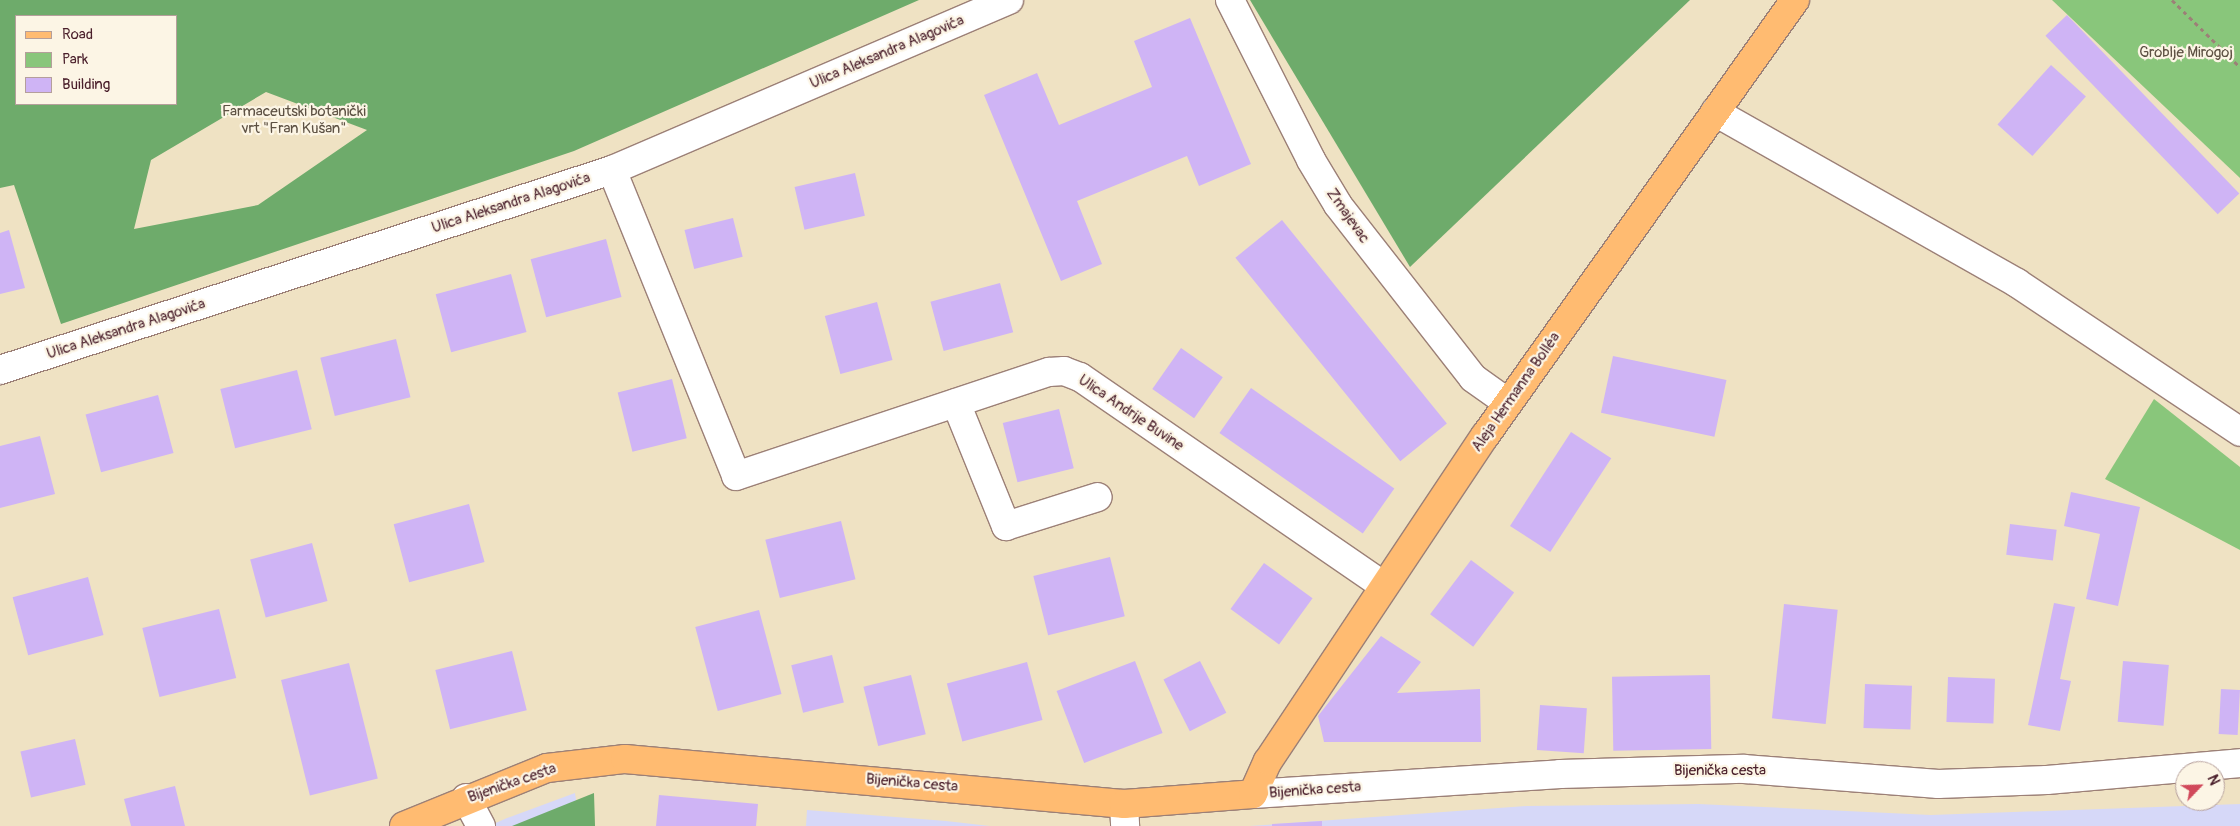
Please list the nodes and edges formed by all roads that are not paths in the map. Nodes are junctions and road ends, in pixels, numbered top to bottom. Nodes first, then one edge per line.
1 (1008, 0) edge
2 (1230, 0) edge
3 (1795, 0) edge
4 (1715, 112) junction
5 (612, 170) junction
6 (0, 370) edge
7 (956, 403) junction
8 (1508, 403) junction
9 (2240, 432) edge
10 (1098, 497) dead end
11 (1383, 585) junction
12 (2240, 763) edge
13 (1253, 794) junction
14 (466, 798) junction
15 (1125, 815) edge
16 (404, 826) edge
17 (481, 826) edge

1 - 5 street, Ulica Aleksandra Alagovića
2 - 8 street, Zmajevac
3 - 4 main road, Aleja Hermanna Bolléa
4 - 8 main road, Aleja Hermanna Bolléa
4 - 9 street
5 - 6 street, Ulica Aleksandra Alagovića
5 - 7 street, Ulica Andrije Buvine
7 - 10 street
7 - 11 street, Ulica Andrije Buvine
8 - 11 main road, Aleja Hermanna Bolléa
11 - 13 main road, Aleja Hermanna Bolléa
12 - 13 street, Bijenička cesta
13 - 15 main road, Bijenička cesta
14 - 15 main road, Bijenička cesta
14 - 16 main road, Bijenička cesta
14 - 17 street

